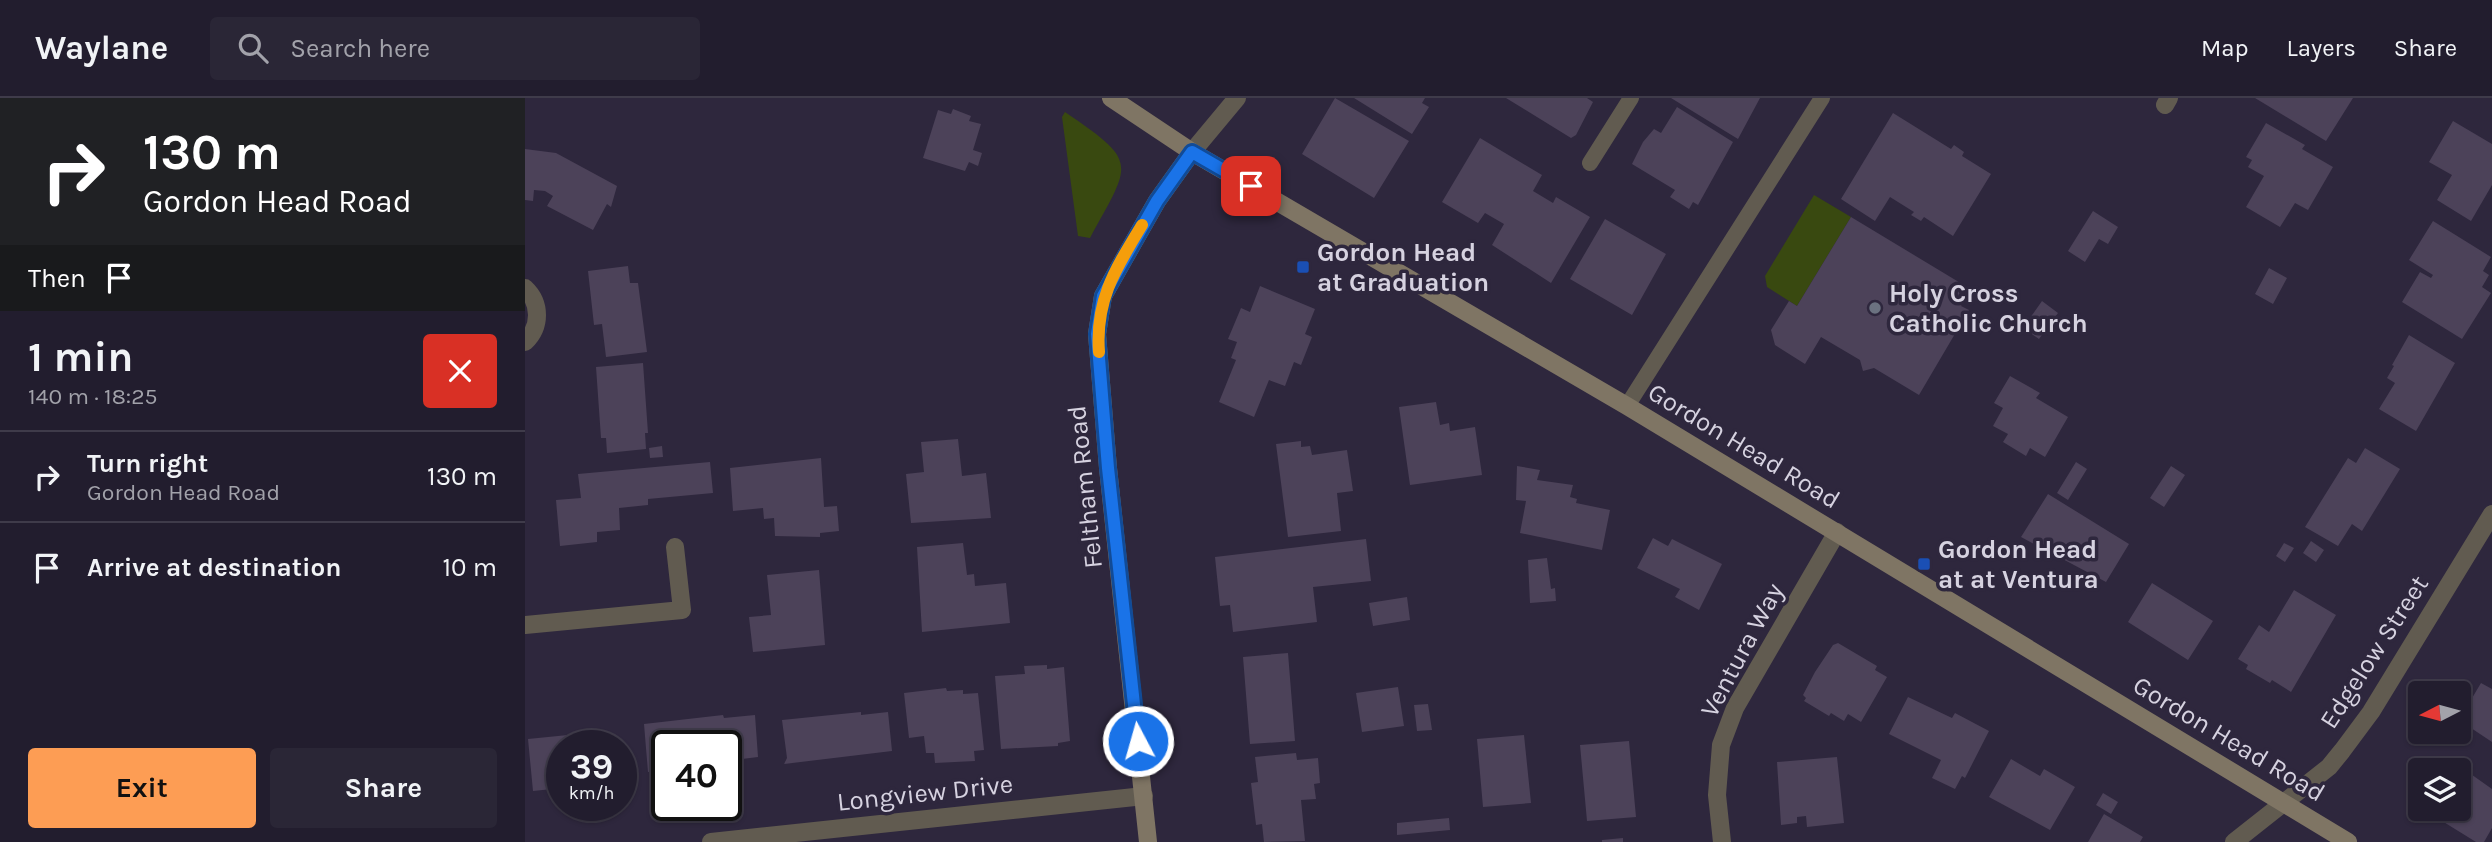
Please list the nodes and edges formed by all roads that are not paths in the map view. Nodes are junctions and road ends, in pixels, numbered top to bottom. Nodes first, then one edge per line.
1 (1111, 98) edge
2 (1237, 98) edge
3 (1630, 98) edge
4 (1822, 98) edge
5 (1192, 152) junction
6 (1590, 163) dead end
7 (525, 288) edge
8 (525, 342) edge
9 (1627, 406) junction
10 (2492, 514) edge
11 (1837, 532) junction
12 (675, 547) dead end
13 (525, 625) edge
14 (1144, 796) junction
15 (2283, 803) junction
16 (711, 842) edge
17 (1149, 842) edge
18 (1722, 842) edge
19 (2234, 842) edge
20 (2348, 842) edge

1 - 5 main road, Gordon Head Road
2 - 5 street
3 - 6 lane
4 - 9 lane
5 - 9 main road, Gordon Head Road
5 - 14 main road, Feltham Road
7 - 8 street
9 - 11 main road, Gordon Head Road
10 - 15 street, Edgelow Street
11 - 15 main road, Gordon Head Road
11 - 18 street, Ventura Way
12 - 13 street
14 - 16 street, Longview Drive
14 - 17 main road, Feltham Road
15 - 19 street, Edgelow Street
15 - 20 main road, Gordon Head Road

